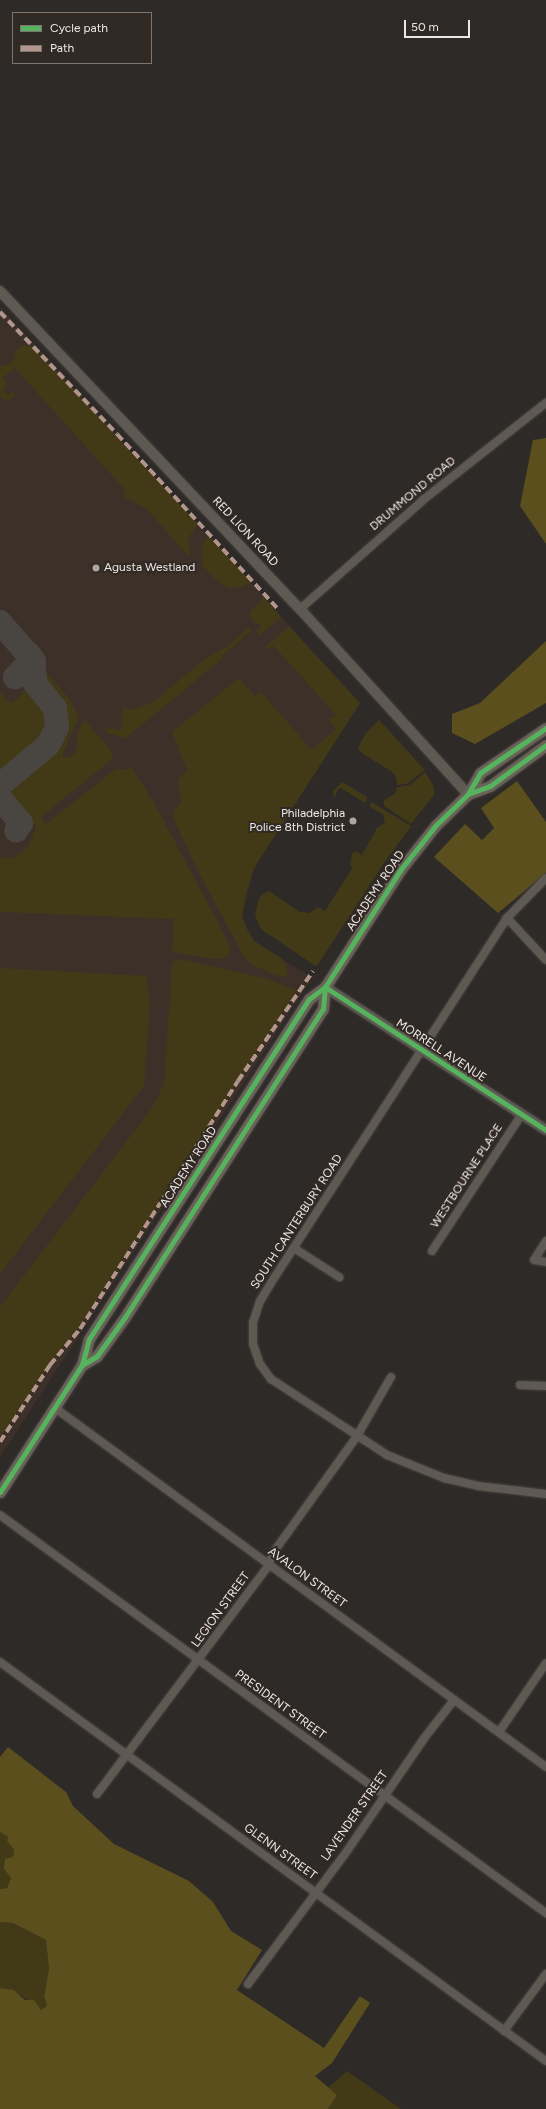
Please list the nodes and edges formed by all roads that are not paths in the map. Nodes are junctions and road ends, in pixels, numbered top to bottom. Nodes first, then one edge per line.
1 (0, 291) edge
2 (546, 403) edge
3 (300, 609) junction
4 (546, 728) edge
5 (546, 745) edge
6 (468, 794) junction
7 (546, 878) edge
8 (507, 918) junction
9 (546, 960) edge
10 (325, 987) junction
11 (420, 1051) junction
12 (522, 1114) junction
13 (546, 1130) edge
14 (546, 1241) edge
15 (294, 1248) junction
16 (432, 1251) dead end
17 (546, 1262) edge
18 (339, 1277) dead end
19 (82, 1365) junction
20 (391, 1377) dead end
21 (520, 1385) dead end
22 (546, 1386) edge
23 (55, 1408) junction
24 (356, 1436) junction
25 (0, 1492) edge
26 (546, 1494) edge
27 (0, 1515) edge
28 (269, 1565) junction
29 (199, 1660) junction
30 (0, 1662) edge
31 (546, 1663) edge
32 (454, 1700) junction
33 (499, 1732) junction
34 (128, 1756) junction
35 (546, 1767) edge
36 (97, 1794) dead end
37 (384, 1795) junction
38 (315, 1892) junction
39 (546, 1913) edge
40 (546, 1974) edge
41 (248, 1984) dead end
42 (504, 2031) junction
43 (546, 2061) edge

1 - 3 street, RED LION ROAD
2 - 3 street, DRUMMOND ROAD
3 - 6 street, RED LION ROAD
4 - 6 main road, ACADEMY ROAD
5 - 6 main road, ACADEMY ROAD
6 - 10 main road, ACADEMY ROAD
7 - 8 street, SOUTH CANTERBURY ROAD
8 - 9 street
8 - 11 street, SOUTH CANTERBURY ROAD
10 - 11 street, MORRELL AVENUE
10 - 19 main road, ACADEMY ROAD
10 - 19 main road, ACADEMY ROAD
11 - 12 street, MORRELL AVENUE
11 - 15 street, SOUTH CANTERBURY ROAD
12 - 13 street, MORRELL AVENUE
12 - 16 street, WESTBOURNE PLACE
14 - 17 street
15 - 18 street
15 - 24 street, SOUTH CANTERBURY ROAD
19 - 23 main road, ACADEMY ROAD
20 - 24 street, LEGION STREET
21 - 22 street
23 - 25 main road, ACADEMY ROAD
23 - 28 street, AVALON STREET
24 - 26 street, SOUTH CANTERBURY ROAD
24 - 28 street, LEGION STREET
27 - 29 street, PRESIDENT STREET
28 - 29 street, LEGION STREET
28 - 32 street, AVALON STREET
29 - 34 street, LEGION STREET
29 - 37 street, PRESIDENT STREET
30 - 34 street, GLENN STREET
31 - 33 street
32 - 33 street, AVALON STREET
32 - 37 street, LAVENDER STREET
33 - 35 street, AVALON STREET
34 - 36 street, LEGION STREET
34 - 38 street, GLENN STREET
37 - 38 street, LAVENDER STREET
37 - 39 street, PRESIDENT STREET
38 - 41 street, LAVENDER STREET
38 - 42 street, GLENN STREET
40 - 42 street
42 - 43 street, GLENN STREET

